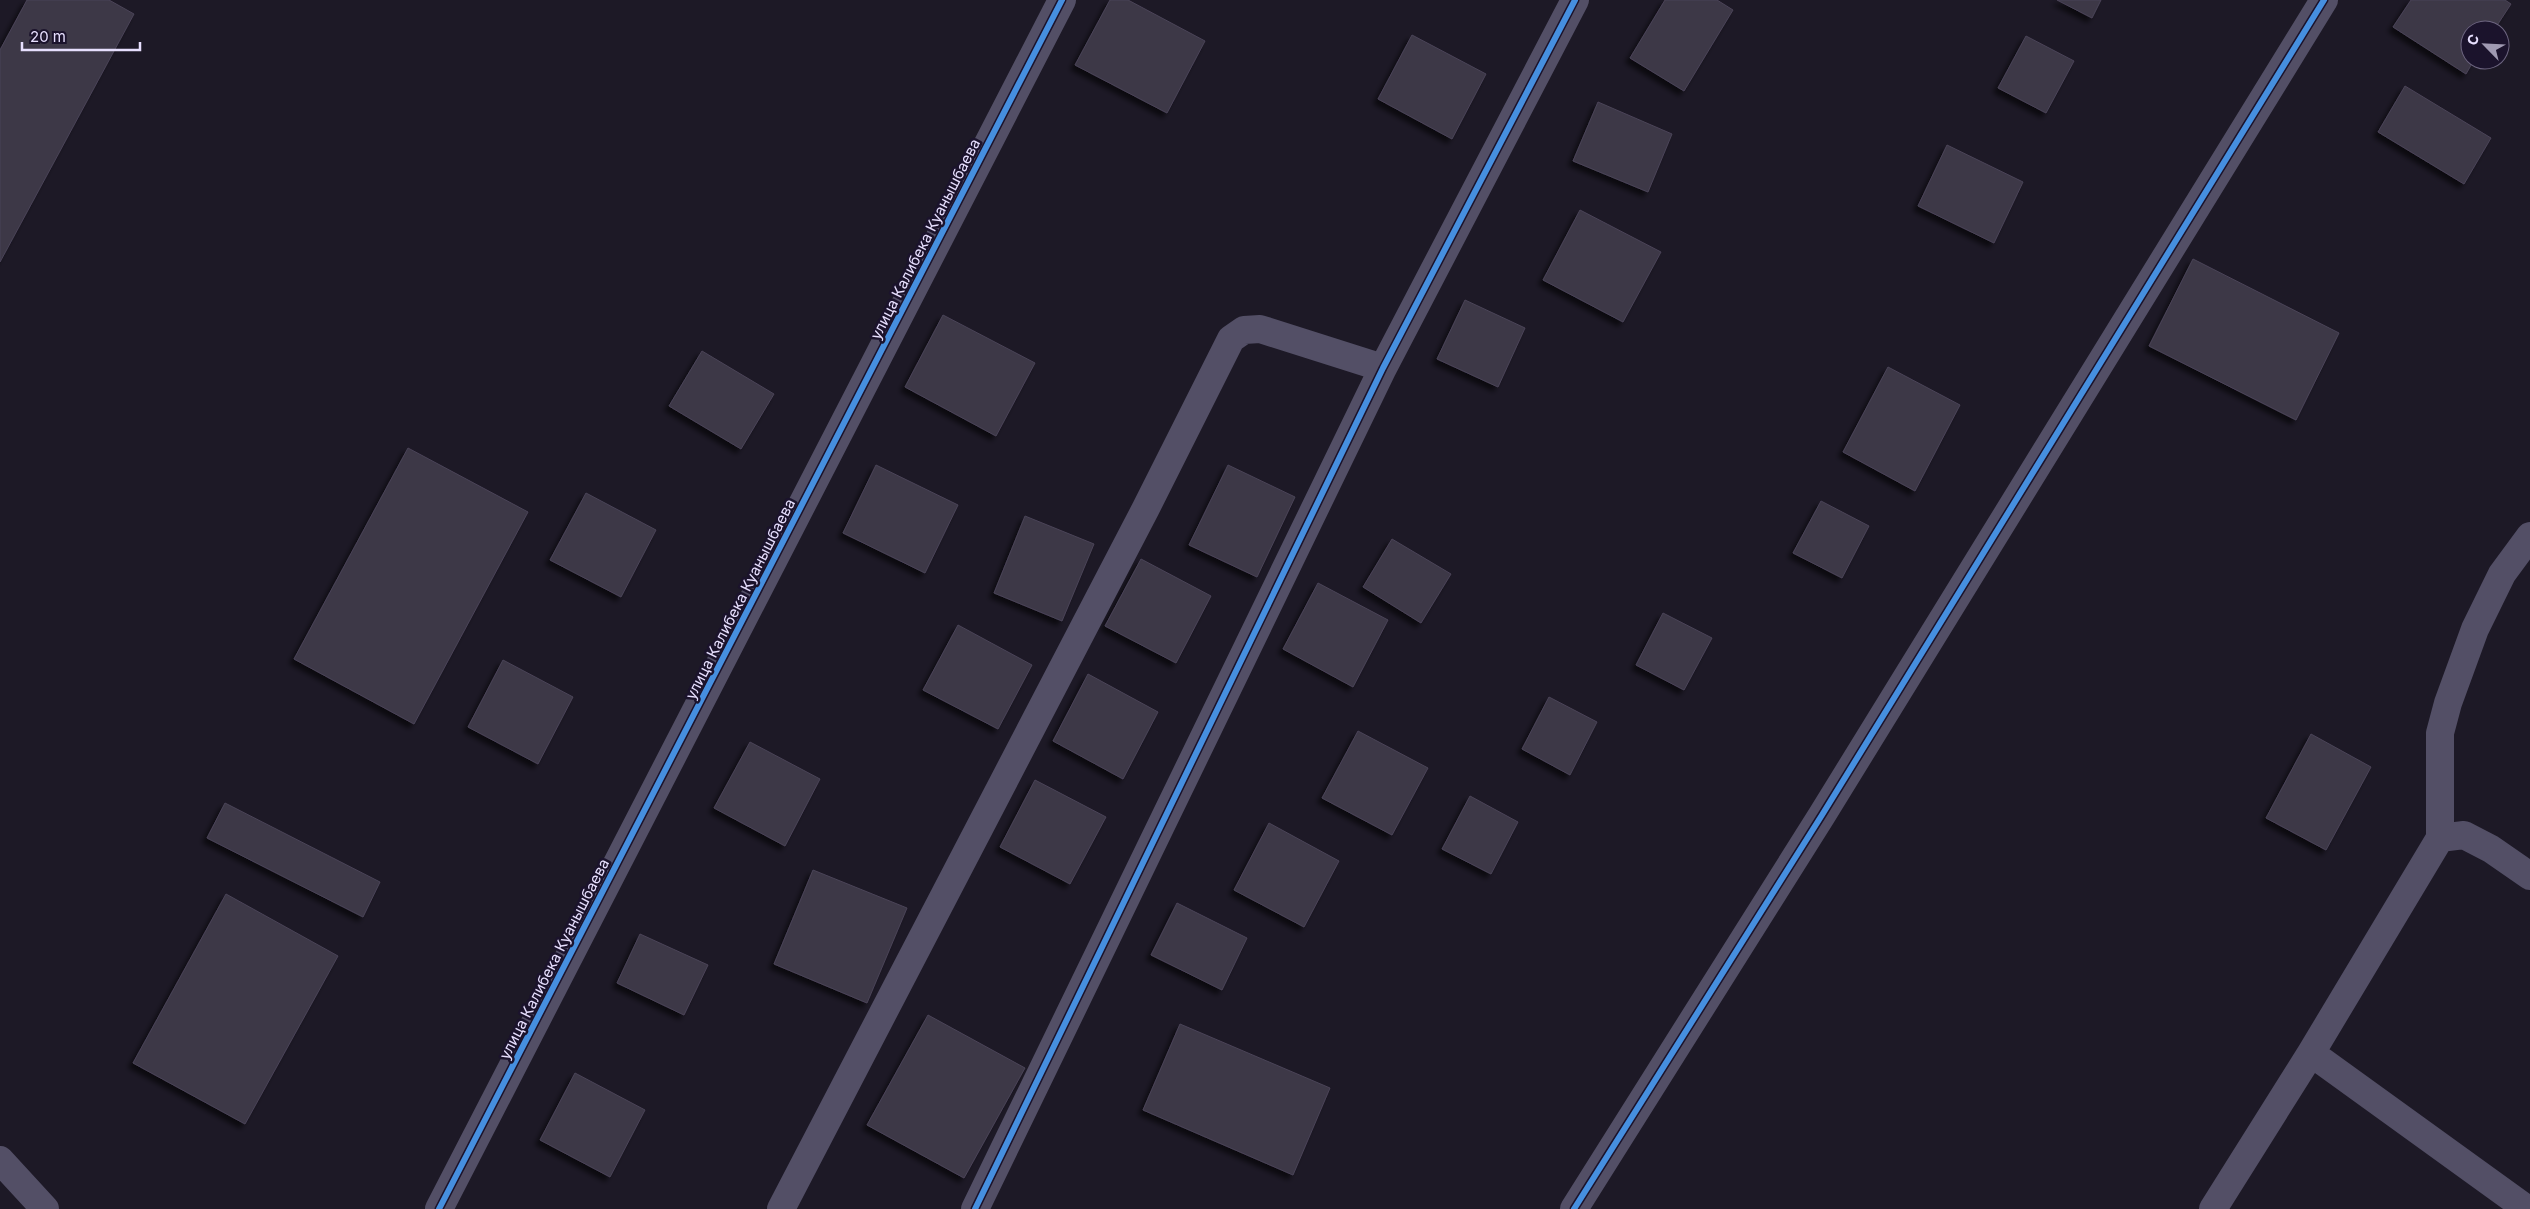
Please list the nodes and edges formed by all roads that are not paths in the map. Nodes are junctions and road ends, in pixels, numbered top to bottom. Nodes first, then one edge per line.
1 (1062, 0) edge
2 (1574, 0) edge
3 (2324, 0) edge
4 (1383, 368) junction
5 (2530, 536) edge
6 (2440, 838) junction
7 (2530, 876) edge
8 (2312, 1053) junction
9 (0, 1160) edge
10 (45, 1209) edge
11 (439, 1209) edge
12 (781, 1209) edge
13 (975, 1209) edge
14 (1574, 1209) edge
15 (2213, 1209) edge
16 (2527, 1209) edge

1 - 11 street, улица Калибека Куанышбаева
2 - 4 street
3 - 14 street
4 - 12 street
4 - 13 street
5 - 6 street
6 - 7 street
6 - 8 street
8 - 15 street
8 - 16 street
9 - 10 street

